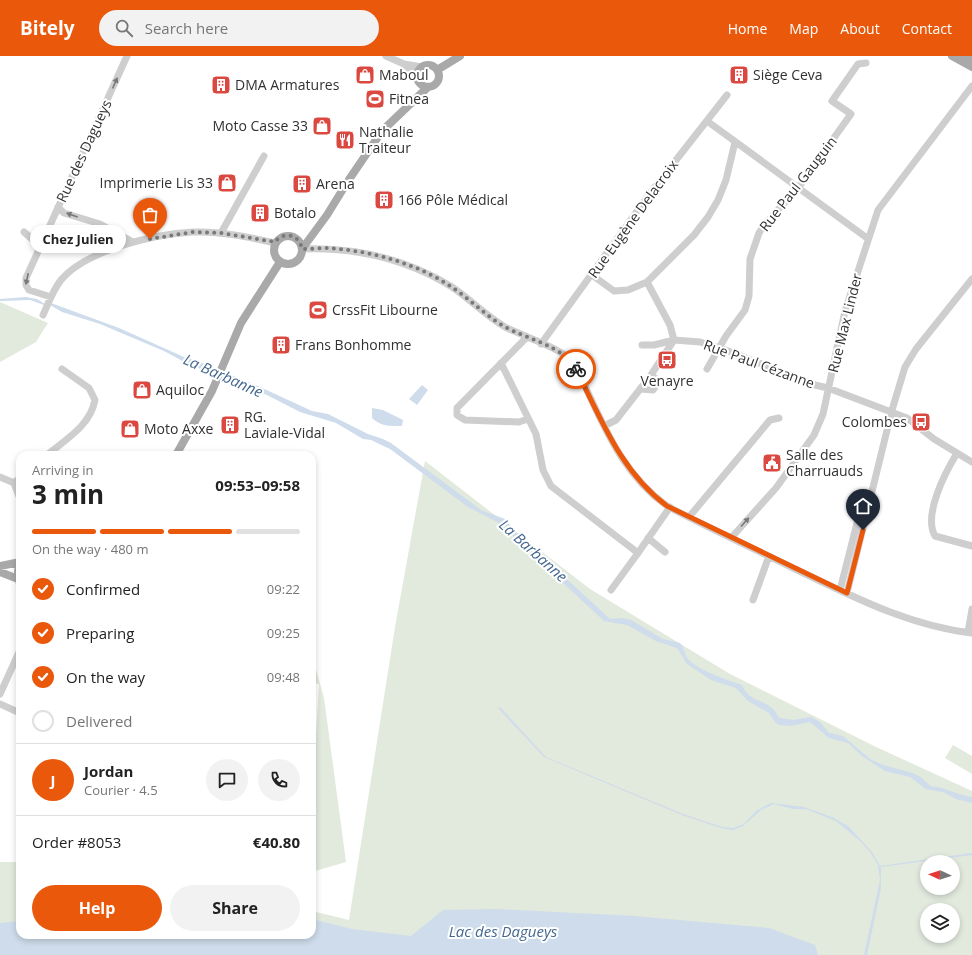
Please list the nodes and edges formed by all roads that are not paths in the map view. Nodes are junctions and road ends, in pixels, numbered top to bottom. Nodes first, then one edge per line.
1 (127, 56) edge
2 (386, 56) edge
3 (460, 56) edge
4 (952, 56) edge
5 (964, 56) edge
6 (972, 60) edge
7 (866, 63) dead end
8 (404, 64) junction
9 (422, 67) junction
10 (972, 68) edge
11 (437, 70) junction
12 (418, 79) junction
13 (972, 86) edge
14 (428, 87) junction
15 (727, 95) dead end
16 (410, 103) junction
17 (707, 121) junction
18 (735, 142) junction
19 (264, 156) dead end
20 (798, 188) junction
21 (58, 207) junction
22 (24, 232) dead end
23 (221, 233) junction
24 (312, 236) junction
25 (867, 238) junction
26 (297, 239) junction
27 (133, 242) junction
28 (275, 242) junction
29 (40, 246) junction
30 (317, 248) junction
31 (302, 249) junction
32 (280, 262) junction
33 (592, 275) junction
34 (972, 279) edge
35 (647, 282) junction
36 (51, 297) junction
37 (43, 315) dead end
38 (526, 338) junction
39 (674, 340) junction
40 (541, 344) junction
41 (642, 345) dead end
42 (719, 347) junction
43 (501, 363) junction
44 (62, 369) dead end
45 (707, 369) dead end
46 (828, 388) junction
47 (891, 412) junction
48 (779, 418) dead end
49 (528, 419) junction
50 (604, 426) junction
51 (52, 451) edge
52 (178, 451) edge
53 (957, 453) junction
54 (972, 462) edge
55 (0, 477) edge
56 (16, 480) edge
57 (670, 507) junction
58 (689, 517) junction
59 (648, 538) junction
60 (731, 538) junction
61 (972, 546) edge
62 (664, 552) dead end
63 (638, 553) junction
64 (770, 556) junction
65 (16, 563) edge
66 (0, 566) edge
67 (0, 572) edge
68 (16, 580) edge
69 (611, 590) dead end
70 (843, 592) junction
71 (753, 600) dead end
72 (972, 609) edge
73 (970, 633) edge
74 (16, 660) edge
75 (0, 694) edge
76 (0, 704) edge
77 (16, 711) edge

21 -> 1 street, Rue des Dagueys
2 - 8 street
3 - 11 main road
4 - 10 main road
5 - 6 main road
7 - 20 street, Rue Paul Gauguin
8 - 9 street
8 - 12 street
9 - 11 main road
9 - 12 main road
11 - 14 main road
12 - 14 main road
12 - 16 main road
13 - 25 street, Rue Max Linder
14 - 16 main road
15 - 17 street, Rue Eugène Delacroix
16 - 24 main road
17 - 18 street
17 - 33 street, Rue Eugène Delacroix
18 - 20 street
18 - 35 street
19 - 23 street
20 - 25 street
20 - 42 street, Rue Paul Gauguin
27 -> 21 street
21 - 29 street, Rue des Dagueys
22 - 29 street
23 - 27 street
23 - 28 street
24 - 26 main road
24 - 30 street
24 - 31 main road
25 - 46 street, Rue Max Linder
26 - 28 main road
26 - 31 main road
27 - 36 street
28 - 32 main road
29 -> 36 street, Rue des Dagueys
30 - 31 street
30 - 38 street
31 - 32 main road
32 - 52 main road
33 - 35 street
33 - 40 street, Rue Eugène Delacroix
34 - 47 street
35 - 39 street
36 - 37 street
38 - 40 street
38 - 43 street
39 - 41 street, Rue Paul Cézanne
39 - 42 street, Rue Paul Cézanne
39 - 50 street
40 - 50 street
42 - 45 street, Rue Paul Gauguin
42 - 46 street, Rue Paul Cézanne
43 - 49 street
43 - 49 street
44 - 51 street
46 - 47 street, Rue Paul Cézanne
60 -> 46 street, Rue Max Linder
47 - 53 street, Rue Paul Cézanne
47 - 70 street
48 - 58 street
49 - 63 street
50 - 57 street
53 - 54 street, Rue Paul Cézanne
53 - 61 street
55 - 56 street
57 - 58 street
57 - 59 street
58 - 60 street
59 - 62 street
59 - 63 street
60 - 64 street
63 - 69 street
64 - 70 street
64 - 71 street
65 - 66 main road
67 - 68 main road
70 - 73 street
72 - 73 street
74 - 75 street
76 - 77 street

